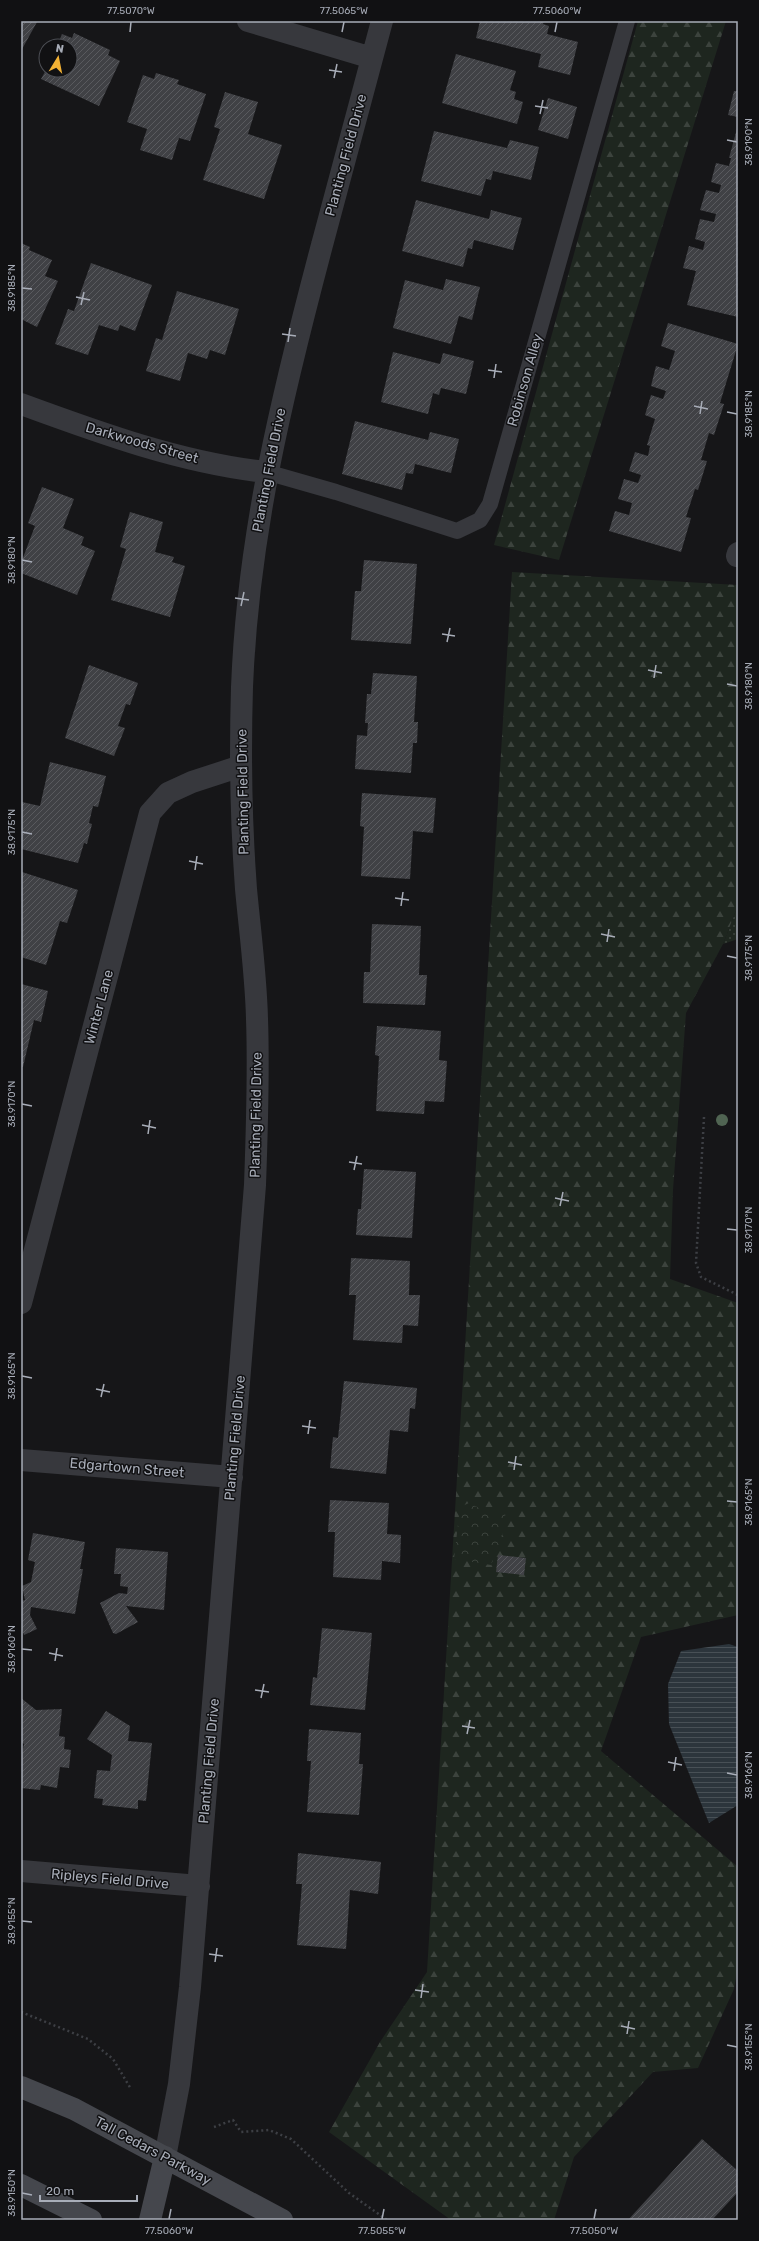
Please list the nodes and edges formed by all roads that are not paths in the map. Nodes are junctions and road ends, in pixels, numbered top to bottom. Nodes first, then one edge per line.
1 (248, 21) edge
2 (382, 21) edge
3 (627, 21) edge
4 (372, 58) junction
5 (21, 404) edge
6 (266, 472) junction
7 (240, 766) junction
8 (21, 1303) edge
9 (21, 1460) edge
10 (232, 1477) junction
11 (21, 1871) edge
12 (199, 1886) junction
13 (21, 2087) edge
14 (165, 2156) junction
15 (21, 2186) edge
16 (91, 2220) edge
17 (150, 2220) edge
18 (282, 2220) edge

1 - 4 street
2 - 4 street, Planting Field Drive
3 - 6 lane, Robinson Alley
4 - 6 street, Planting Field Drive
5 - 6 street, Darkwoods Street
6 - 7 street, Planting Field Drive
7 - 8 street, Winter Lane
7 - 10 street, Planting Field Drive
9 - 10 street, Edgartown Street
10 - 12 street, Planting Field Drive
11 - 12 street, Ripleys Field Drive
12 - 14 street, Planting Field Drive
13 - 14 main road, Tall Cedars Parkway
14 - 17 main road, Planting Field Drive
14 - 18 main road, Tall Cedars Parkway
15 - 16 main road

